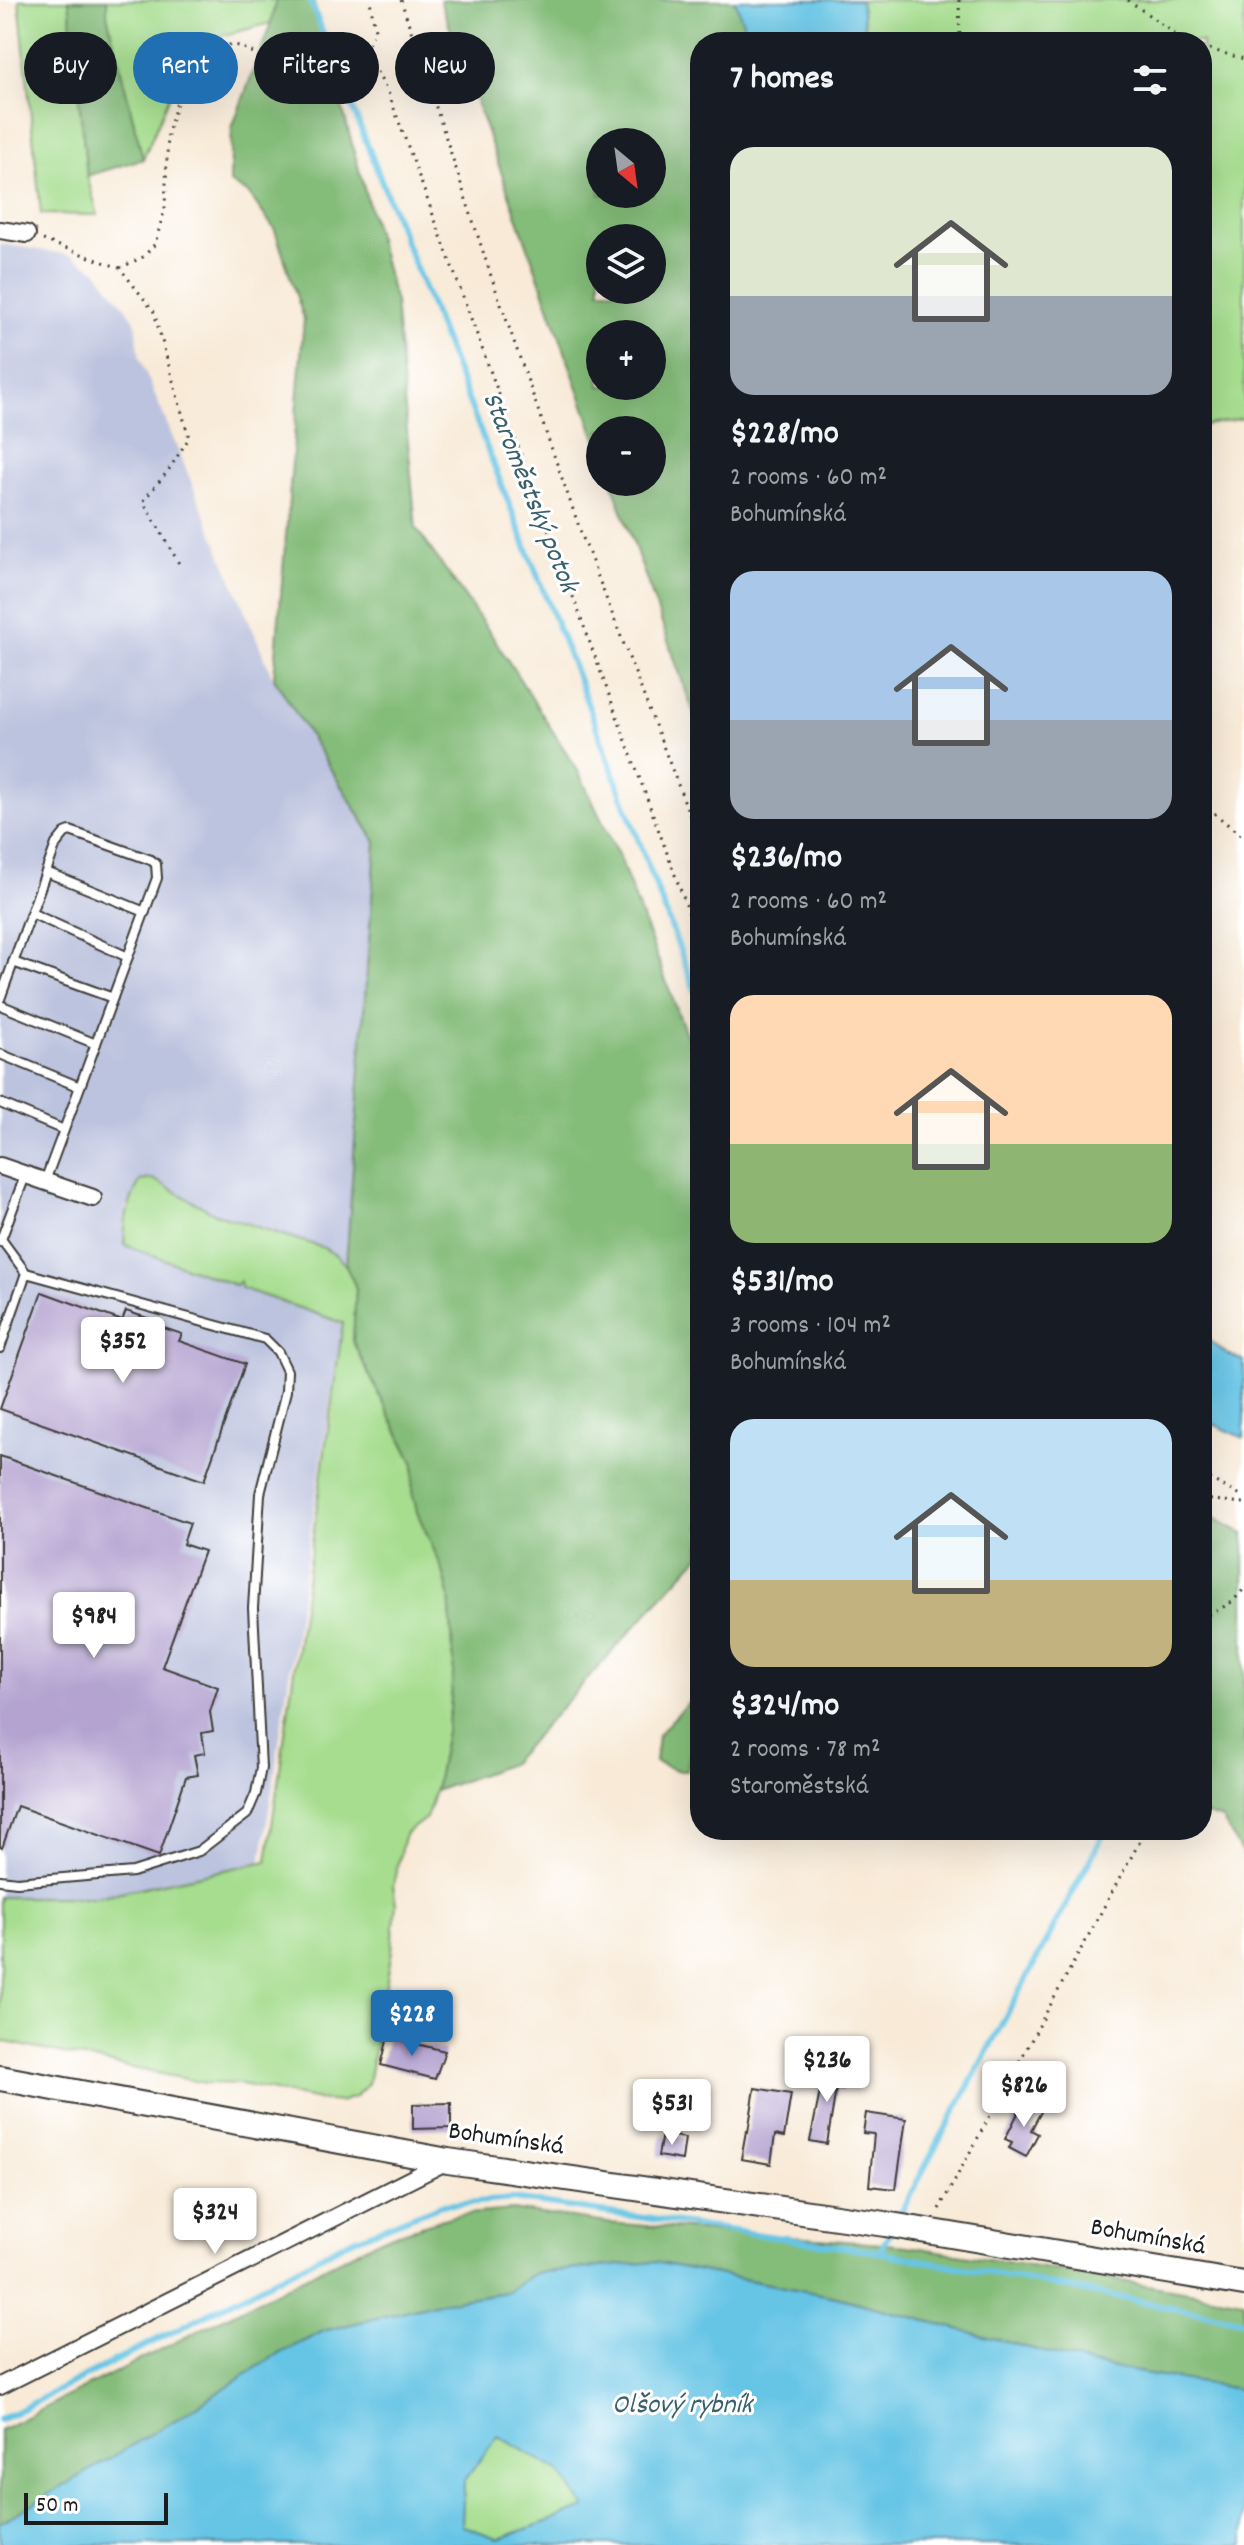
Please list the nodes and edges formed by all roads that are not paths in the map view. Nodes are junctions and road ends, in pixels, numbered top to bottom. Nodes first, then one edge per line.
1 (0, 230) edge
2 (27, 234) road end
3 (46, 872) junction
4 (145, 912) junction
5 (31, 913) junction
6 (128, 957) junction
7 (13, 962) junction
8 (113, 998) junction
9 (0, 1002) edge
10 (96, 1044) junction
11 (0, 1054) edge
12 (80, 1087) junction
13 (0, 1103) edge
14 (64, 1130) junction
15 (0, 1166) edge
16 (25, 1176) junction
17 (45, 1182) junction
18 (93, 1198) dead end
19 (1, 1241) edge
20 (26, 1273) junction
21 (0, 1348) edge
22 (0, 1880) edge
23 (0, 2078) edge
24 (448, 2161) junction
25 (1244, 2284) edge
26 (0, 2386) edge

1 - 2 street
3 - 4 lane
3 - 4 lane
3 - 5 lane
4 - 6 lane
5 - 6 lane
5 - 7 lane
6 - 8 lane
7 - 8 lane
7 - 9 lane
8 - 10 lane
9 - 10 lane
10 - 12 lane
11 - 12 lane
12 - 14 lane
13 - 14 lane
14 - 17 lane
15 - 16 street
16 - 17 street
16 - 19 lane
17 - 18 street
19 - 20 lane
20 - 21 lane
20 - 22 lane
23 - 24 main road, Bohumínská
24 - 25 main road, Bohumínská
24 - 26 street

